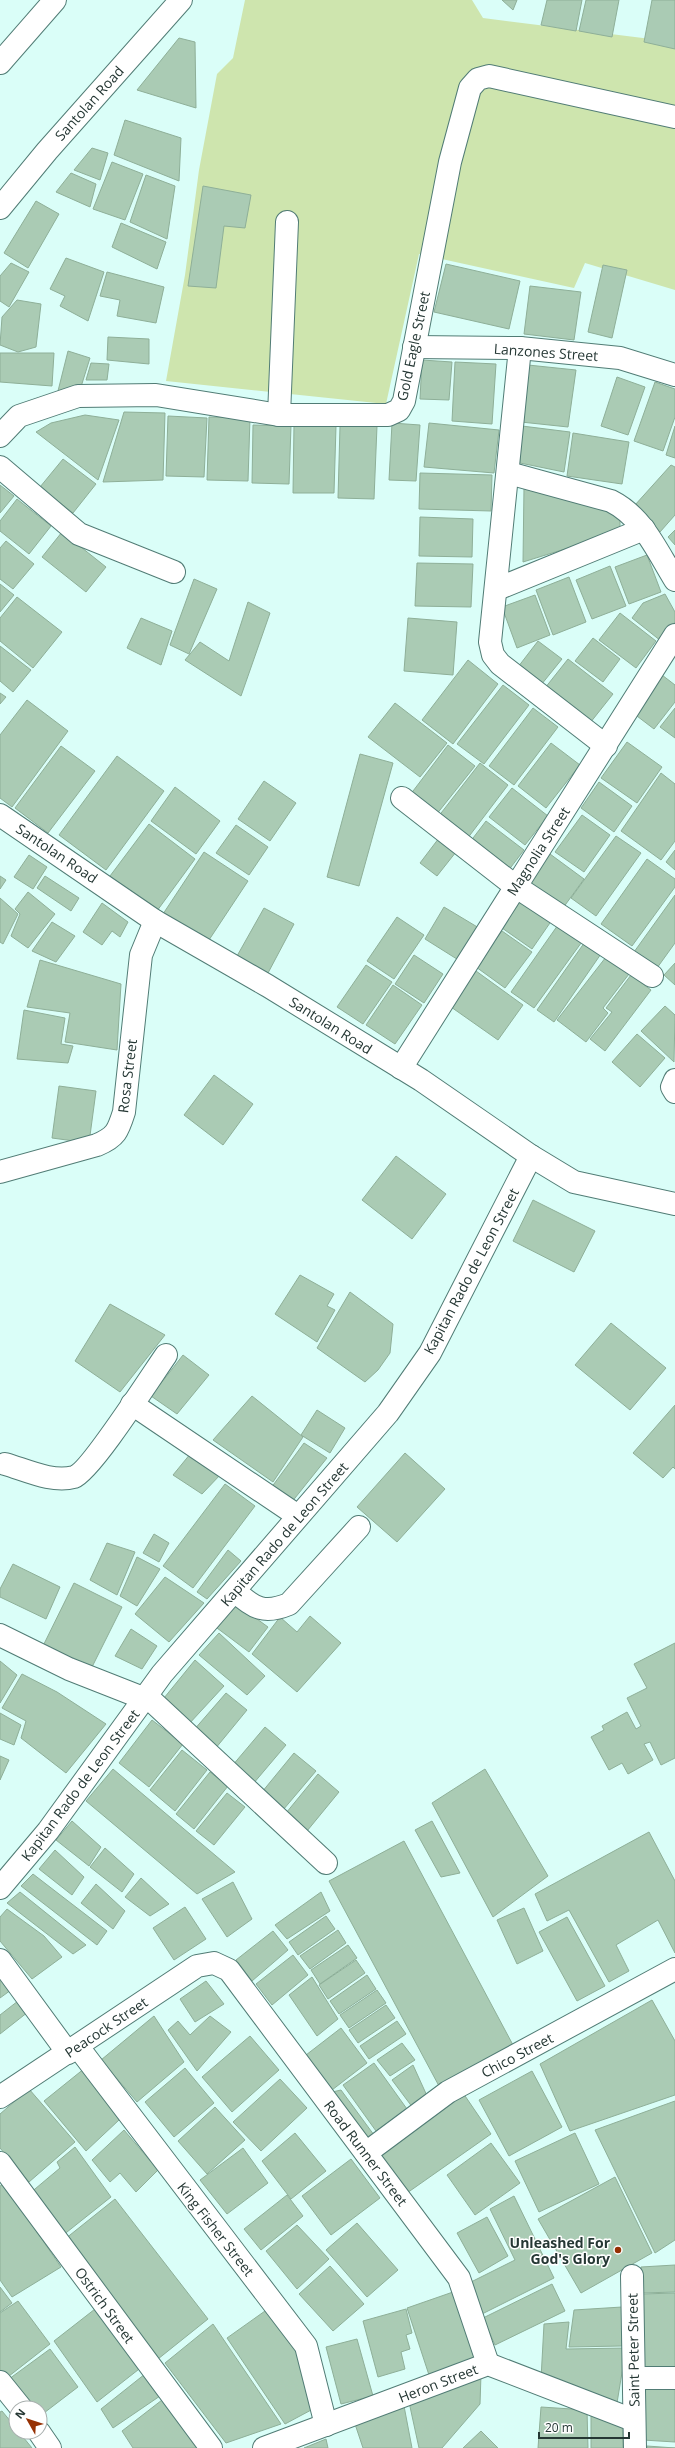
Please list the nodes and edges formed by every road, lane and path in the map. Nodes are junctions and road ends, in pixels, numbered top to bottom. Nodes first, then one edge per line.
1 (55, 0) edge
2 (181, 0) edge
3 (0, 63) edge
4 (675, 117) edge
5 (0, 208) edge
6 (287, 222) dead end
7 (414, 347) junction
8 (520, 348) junction
9 (675, 375) edge
10 (279, 415) junction
11 (0, 436) edge
12 (0, 467) edge
13 (509, 473) junction
14 (644, 529) junction
15 (174, 572) dead end
16 (675, 580) edge
17 (497, 589) junction
18 (675, 635) edge
19 (606, 746) junction
20 (402, 798) dead end
21 (0, 815) edge
22 (515, 886) junction
23 (155, 921) junction
24 (652, 976) dead end
25 (402, 1068) junction
26 (531, 1156) junction
27 (0, 1172) edge
28 (675, 1204) edge
29 (166, 1355) dead end
30 (132, 1404) junction
31 (5, 1464) dead end
32 (298, 1516) junction
33 (359, 1527) dead end
34 (235, 1591) junction
35 (0, 1635) edge
36 (145, 1699) junction
37 (326, 1863) dead end
38 (0, 1888) edge
39 (0, 1960) edge
40 (214, 1962) joint
41 (675, 1970) edge
42 (73, 2050) junction
43 (0, 2097) edge
44 (366, 2153) junction
45 (0, 2163) edge
46 (632, 2276) dead end
47 (488, 2364) junction
48 (634, 2378) junction
49 (675, 2378) edge
50 (633, 2420) junction
51 (326, 2425) junction
52 (211, 2448) edge
53 (264, 2448) edge
54 (635, 2448) edge

1 - 3 main road
2 - 5 main road, Santolan Road
4 - 7 main road, Gold Eagle Street
6 - 10 main road
7 - 8 main road, Lanzones Street
7 - 10 main road, Gold Eagle Street
8 - 9 main road, Lanzones Street
8 - 13 main road
10 - 11 main road, Gold Eagle Street
12 - 15 main road
13 - 14 main road
13 - 17 main road
14 - 16 main road
14 - 17 main road
17 - 19 main road
18 - 19 main road, Magnolia Street
19 - 22 main road, Magnolia Street
20 - 22 main road
21 - 23 main road, Santolan Road
22 - 24 main road
22 - 25 main road, Magnolia Street
23 - 25 main road, Santolan Road
23 - 27 main road, Rosa Street
25 - 26 main road, Santolan Road
26 - 28 main road, Santolan Road
26 - 32 main road, Kapitan Rado de Leon Street
29 - 30 main road
30 - 31 main road
30 - 32 main road
32 - 34 main road, Kapitan Rado de Leon Street
33 - 34 main road
34 - 36 main road, Kapitan Rado de Leon Street
35 - 36 main road
36 - 37 main road
36 - 38 main road, Kapitan Rado de Leon Street
39 - 42 main road, King Fisher Street
40 - 42 main road, Peacock Street
40 - 44 main road, Road Runner Street
41 - 44 main road, Chico Street
42 - 43 main road, Peacock Street
42 - 51 main road, King Fisher Street
44 - 47 main road, Road Runner Street
45 - 52 main road, Ostrich Street
46 - 48 main road, Saint Peter Street
47 - 50 main road, Heron Street
47 - 51 main road, Heron Street
48 - 49 main road
48 - 50 main road, Saint Peter Street
50 - 54 main road, Saint Peter Street
51 - 53 main road, Heron Street

